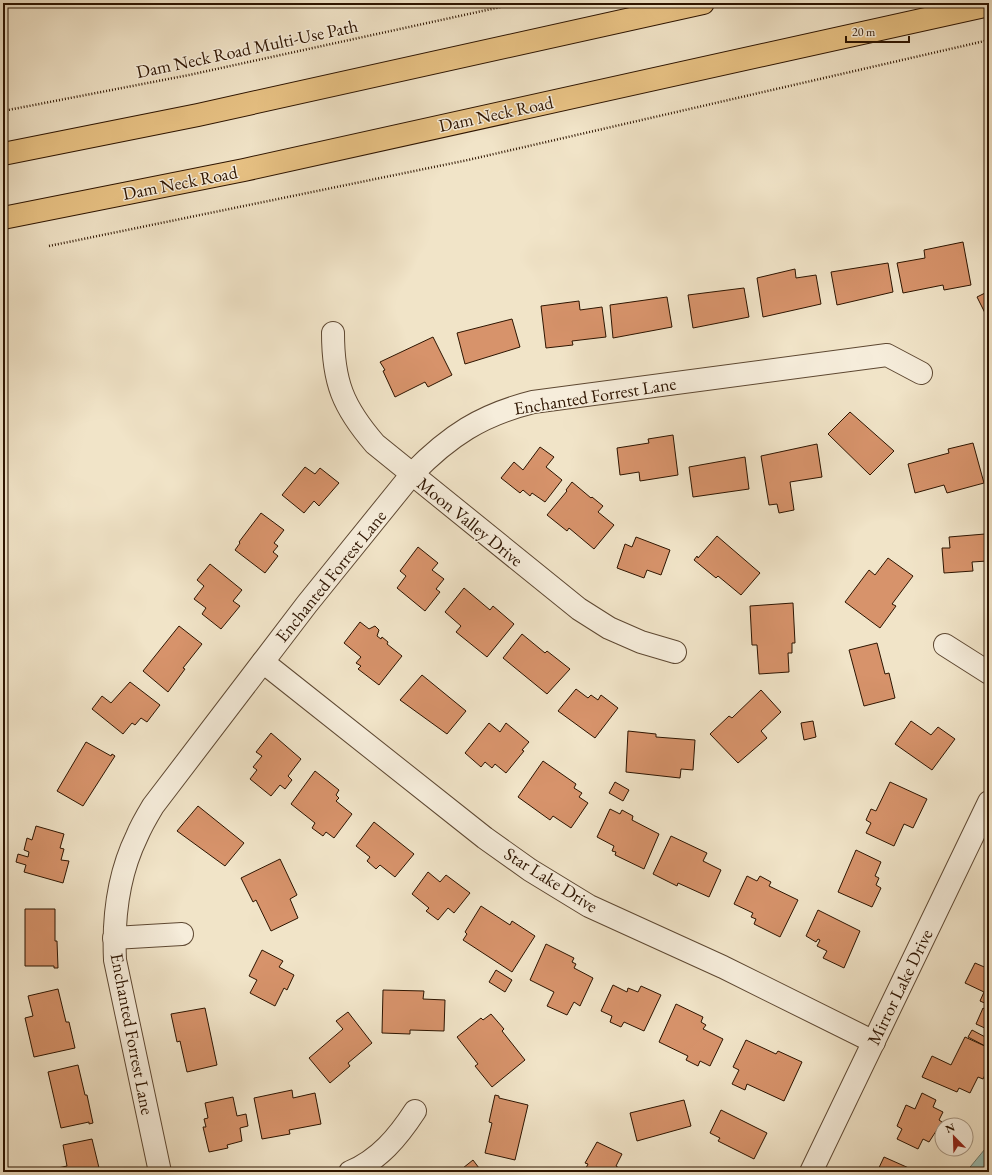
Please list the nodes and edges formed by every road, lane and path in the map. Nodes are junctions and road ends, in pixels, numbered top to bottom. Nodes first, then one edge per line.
1 (519, 3) edge
2 (703, 3) edge
3 (989, 5) edge
4 (989, 40) edge
5 (3, 111) edge
6 (3, 154) edge
7 (3, 218) edge
8 (49, 246) dead end
9 (333, 332) dead end
10 (921, 373) dead end
11 (412, 474) junction
12 (945, 645) dead end
13 (675, 652) dead end
14 (262, 662) junction
15 (989, 673) edge
16 (989, 802) edge
17 (182, 934) dead end
18 (114, 938) junction
19 (874, 1042) junction
20 (415, 1111) dead end
21 (160, 1172) edge
22 (350, 1172) edge
23 (811, 1172) edge

1 - 5 path, Dam Neck Road Multi-Use Path
2 - 6 main road
3 - 7 main road, Dam Neck Road
4 - 8 path
9 - 11 street, Moon Valley Drive
10 - 11 street, Enchanted Forrest Lane
11 - 13 street, Moon Valley Drive
11 - 14 street, Enchanted Forrest Lane
12 - 15 street
14 - 18 street, Enchanted Forrest Lane
14 - 19 street, Star Lake Drive
16 - 19 street, Mirror Lake Drive
17 - 18 street
18 - 21 street, Enchanted Forrest Lane
19 - 23 street, Mirror Lake Drive
20 - 22 street

